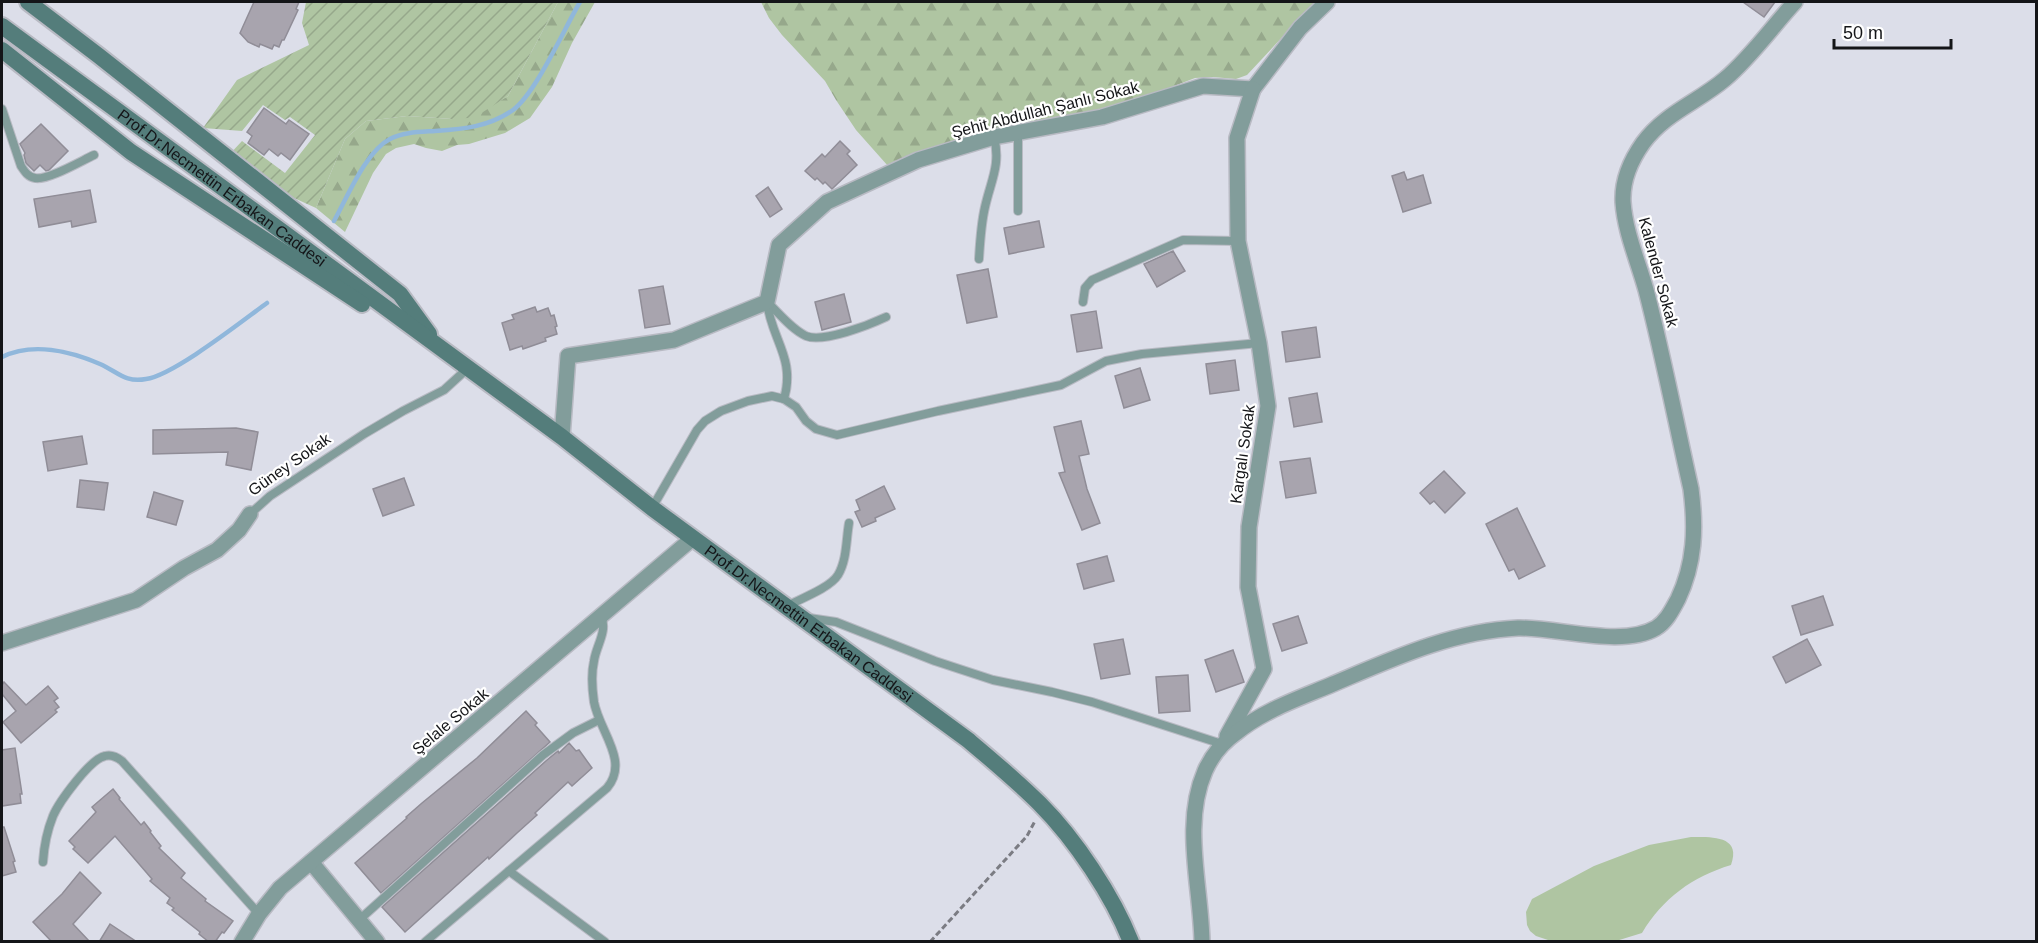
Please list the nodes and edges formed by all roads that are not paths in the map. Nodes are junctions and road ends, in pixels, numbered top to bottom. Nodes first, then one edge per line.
1 (28, 2) edge
2 (1327, 2) edge
3 (1795, 2) edge
4 (2, 26) edge
5 (2, 50) edge
6 (1253, 89) junction
7 (2, 109) edge
8 (1018, 131) junction
9 (994, 137) junction
10 (94, 156) dead end
11 (1018, 211) dead end
12 (1238, 241) junction
13 (979, 259) dead end
14 (767, 302) junction
15 (1083, 302) dead end
16 (886, 317) dead end
17 (1259, 343) junction
18 (440, 349) junction
19 (467, 369) junction
20 (784, 399) junction
21 (562, 437) junction
22 (652, 508) junction
23 (250, 514) joint
24 (849, 523) dead end
25 (693, 538) junction
26 (792, 612) junction
27 (601, 616) junction
28 (2, 643) edge
29 (599, 720) junction
30 (1222, 744) junction
31 (43, 862) dead end
32 (311, 862) junction
33 (509, 871) junction
34 (259, 914) junction
35 (359, 920) junction
36 (242, 942) edge
37 (377, 942) edge
38 (425, 942) edge
39 (605, 942) edge
40 (1131, 942) edge
41 (1202, 942) edge

1 - 18 main road, Prof.Dr.Necmettin Erbakan Caddesi
2 - 6 street
3 - 30 street, Kalender Sokak
4 - 18 main road, Prof.Dr.Necmettin Erbakan Caddesi
5 - 18 main road, Prof.Dr.Necmettin Erbakan Caddesi
6 - 8 street, Şehit Abdullah Şanlı Sokak
6 - 12 street, Kargalı Sokak
7 - 10 lane
8 - 9 street, Şehit Abdullah Şanlı Sokak
8 - 11 lane
9 - 13 lane
9 - 14 street, Şehit Abdullah Şanlı Sokak
12 - 15 lane
12 - 17 street, Kargalı Sokak
14 - 16 lane
14 - 20 lane
14 - 21 street
17 - 20 lane
17 - 30 street, Kargalı Sokak
18 - 19 main road, Prof.Dr.Necmettin Erbakan Caddesi
19 - 21 main road, Prof.Dr.Necmettin Erbakan Caddesi
19 - 23 lane, Güney Sokak
20 - 22 lane
21 - 22 main road, Prof.Dr.Necmettin Erbakan Caddesi
22 - 25 main road, Prof.Dr.Necmettin Erbakan Caddesi
23 - 28 street, Güney Sokak
24 - 26 lane
25 - 26 main road, Prof.Dr.Necmettin Erbakan Caddesi
25 - 27 street, Şelale Sokak
26 - 30 lane
26 - 40 main road, Prof.Dr.Necmettin Erbakan Caddesi
27 - 29 lane
27 - 32 street, Şelale Sokak
29 - 33 lane
29 - 35 lane
30 - 41 street, Kargalı Sokak
31 - 34 lane
32 - 34 street, Şelale Sokak
32 - 35 street
33 - 38 lane
33 - 39 lane
34 - 36 street, Şelale Sokak
35 - 37 street

